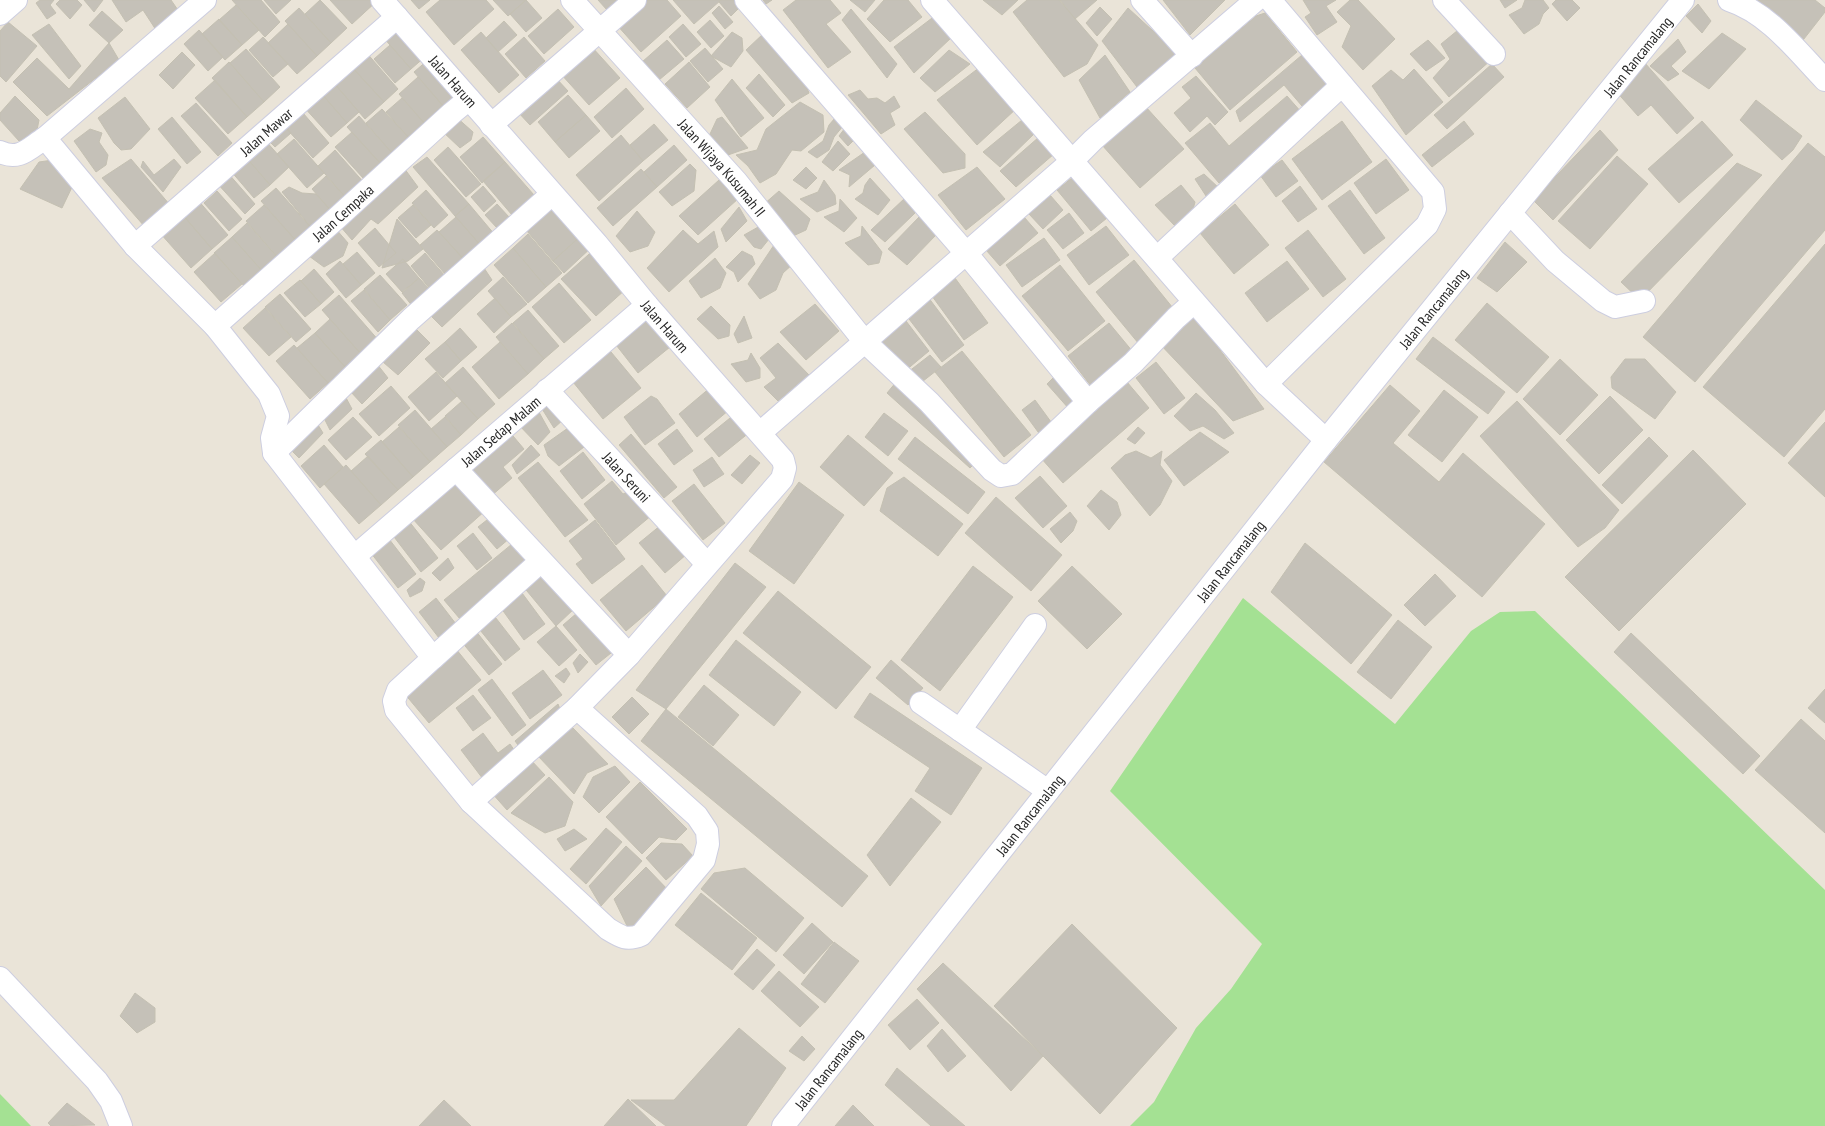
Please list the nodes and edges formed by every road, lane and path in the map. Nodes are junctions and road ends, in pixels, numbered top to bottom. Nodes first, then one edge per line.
1 (16, 0) edge
2 (205, 0) edge
3 (382, 0) edge
4 (572, 0) edge
5 (636, 0) edge
6 (746, 0) edge
7 (932, 0) edge
8 (1142, 0) edge
9 (1256, 0) edge
10 (1270, 0) edge
11 (1444, 0) edge
12 (1683, 0) edge
13 (1729, 0) edge
14 (0, 14) edge
15 (397, 17) junction
16 (599, 30) junction
17 (1494, 54) dead end
18 (1192, 56) junction
19 (1825, 80) edge
20 (1342, 85) junction
21 (470, 99) junction
22 (491, 125) junction
23 (45, 138) junction
24 (0, 152) edge
25 (1072, 161) junction
26 (552, 194) junction
27 (1510, 213) junction
28 (135, 246) junction
29 (966, 253) junction
30 (1156, 258) junction
31 (1644, 301) dead end
32 (1194, 302) junction
33 (647, 304) junction
34 (215, 326) junction
35 (865, 342) junction
36 (1266, 384) junction
37 (547, 390) junction
38 (1088, 402) junction
39 (760, 434) junction
40 (1326, 440) junction
41 (274, 453) junction
42 (456, 469) junction
43 (355, 556) junction
44 (541, 561) junction
45 (707, 564) junction
46 (1035, 625) dead end
47 (629, 655) junction
48 (434, 658) junction
49 (921, 703) dead end
50 (577, 708) junction
51 (960, 730) junction
52 (1042, 787) junction
53 (471, 802) junction
54 (0, 978) edge
55 (121, 1126) edge
56 (783, 1126) edge

1 - 14 street
2 - 23 street
3 - 15 street, Jalan Harum
4 - 16 street, Jalan Wijaya Kusumah II
5 - 16 street
6 - 29 street
7 - 25 street
8 - 18 street
9 - 18 street
10 - 20 street
11 - 17 street
12 - 27 street, Jalan Rancamalang
13 - 19 street
15 - 21 street, Jalan Harum
15 - 28 street, Jalan Mawar
16 - 22 street
16 - 35 street, Jalan Wijaya Kusumah II
18 - 25 street
20 - 30 street
20 - 36 street
21 - 22 street, Jalan Harum
21 - 34 street, Jalan Cempaka
22 - 26 street, Jalan Harum
23 - 24 street
23 - 28 street
25 - 29 street
25 - 30 street
26 - 33 street, Jalan Harum
26 - 41 street
27 - 31 street
27 - 40 street, Jalan Rancamalang
28 - 34 street
29 - 35 street
29 - 38 street
30 - 32 street
32 - 36 street
32 - 38 street
33 - 37 street, Jalan Sedap Malam
33 - 39 street, Jalan Harum
34 - 41 street
35 - 38 street, Jalan Wijaya Kusumah II
35 - 39 street
36 - 40 street
37 - 42 street, Jalan Sedap Malam
37 - 45 street, Jalan Seruni
39 - 45 street, Jalan Harum
40 - 52 street, Jalan Rancamalang
41 - 43 street
42 - 43 street, Jalan Sedap Malam
42 - 44 street
43 - 48 street
44 - 47 street
44 - 48 street
45 - 47 street, Jalan Harum
46 - 51 street
47 - 50 street, Jalan Harum
48 - 53 street
49 - 51 street
50 - 53 street, Jalan Harum
50 - 53 street
51 - 52 street
52 - 56 street, Jalan Rancamalang
54 - 55 street

